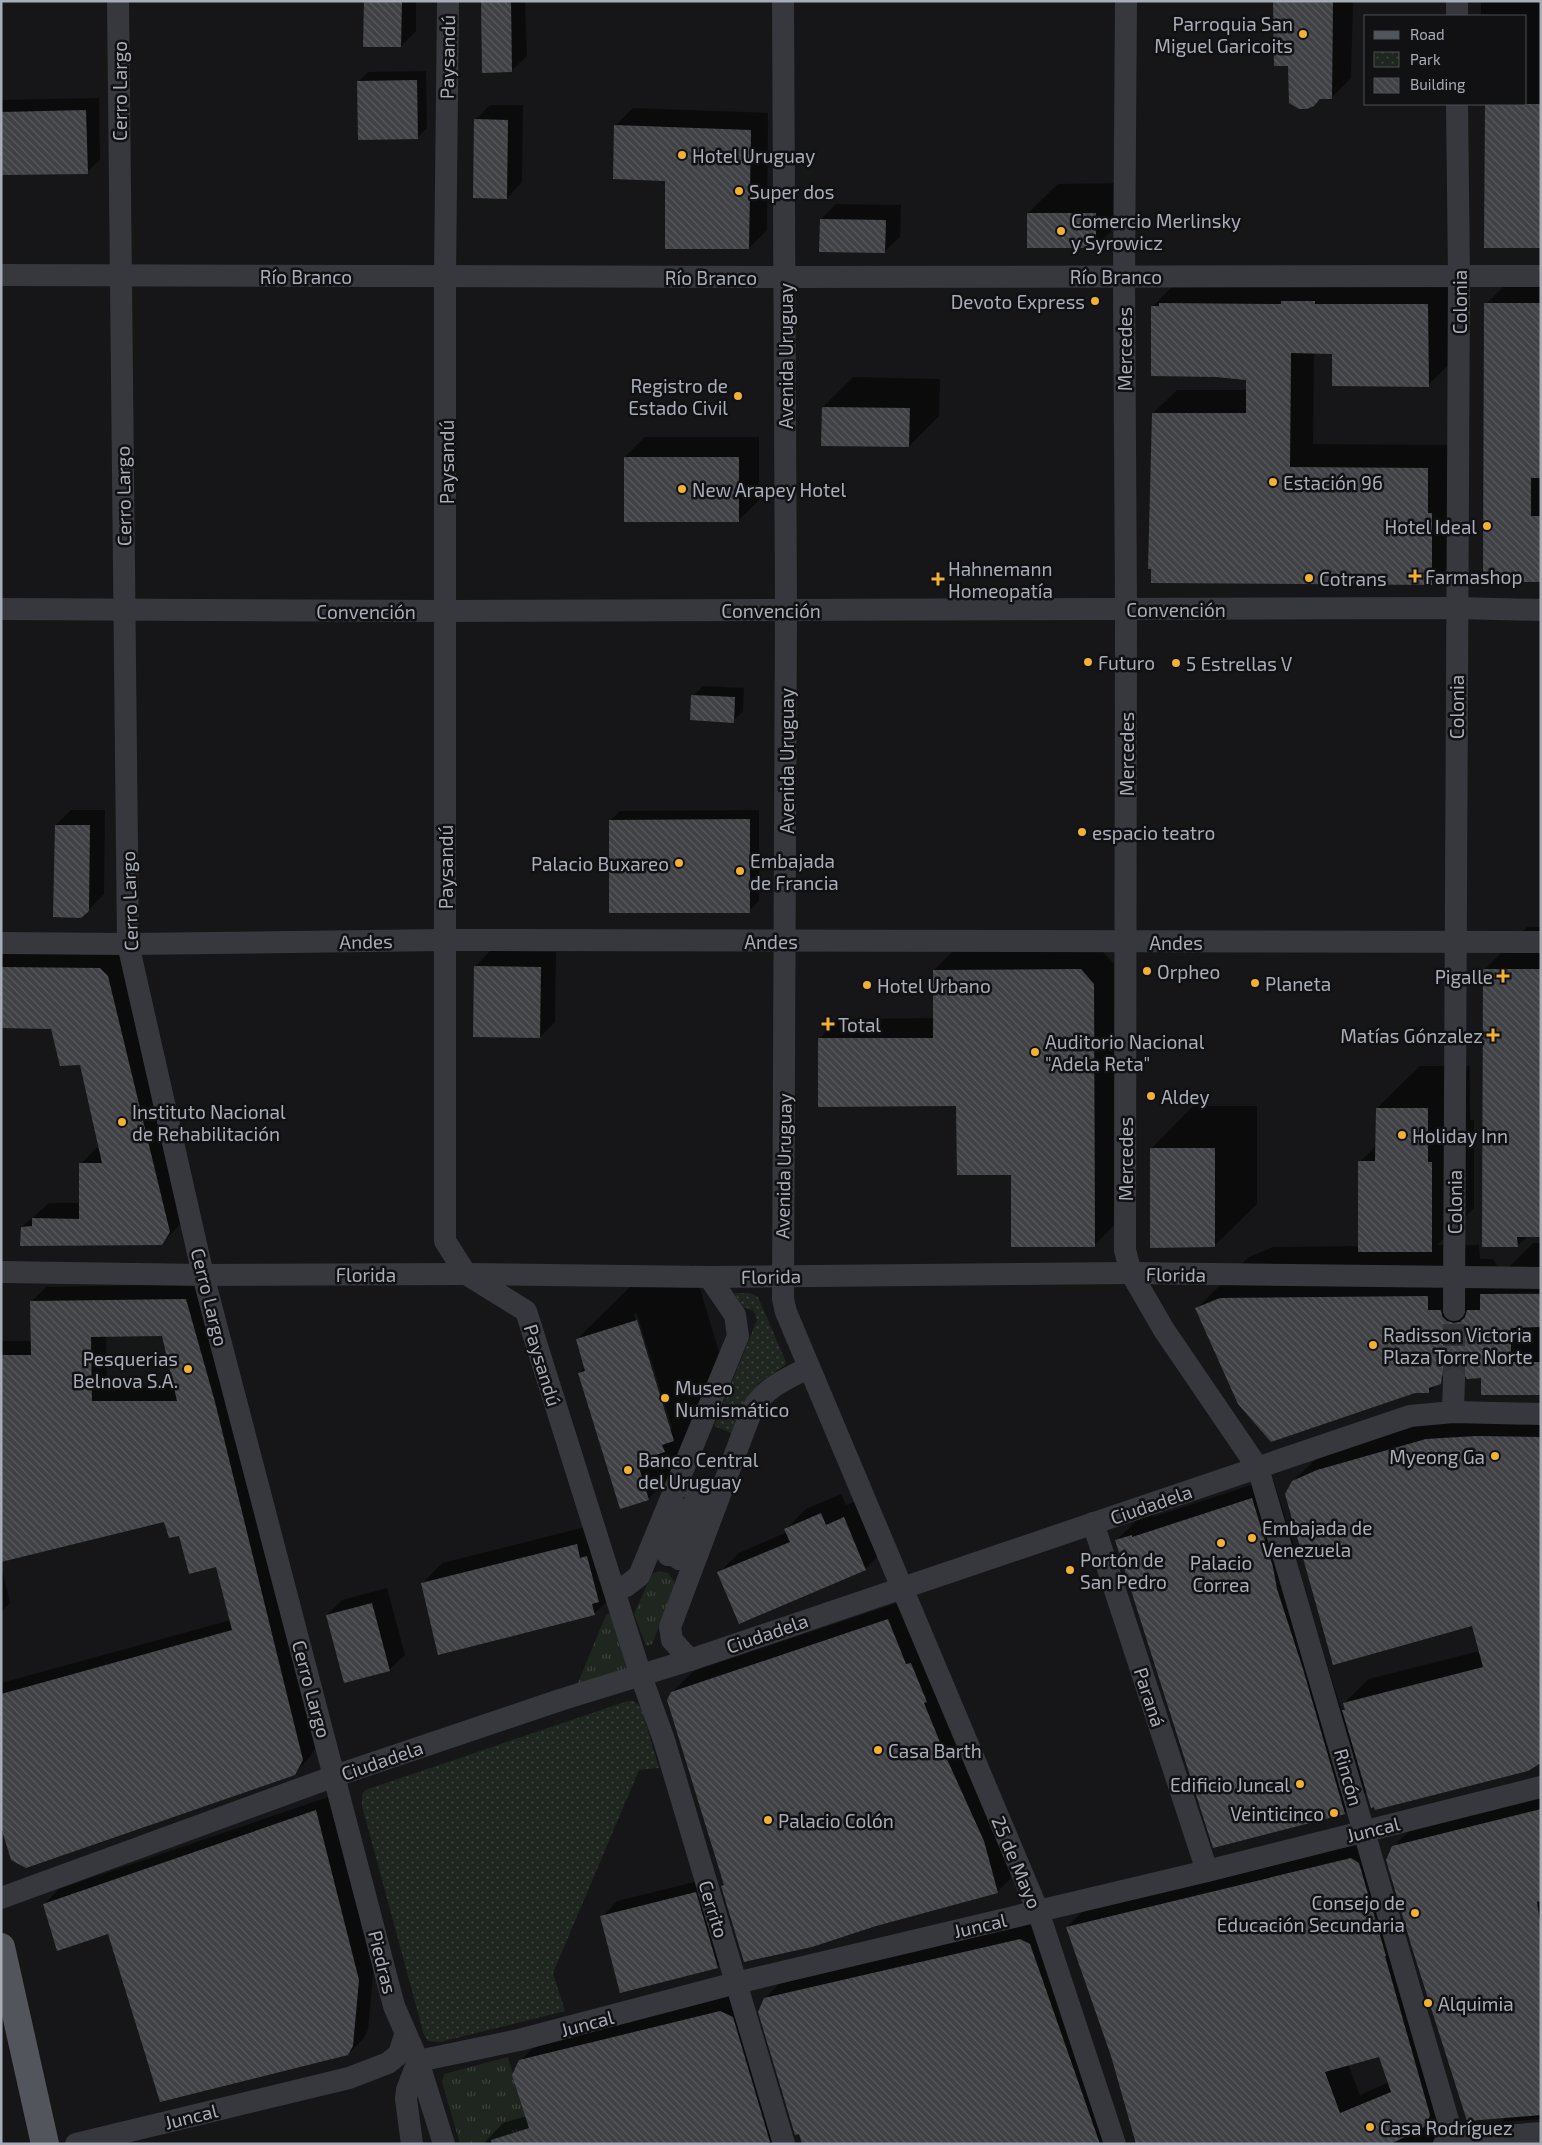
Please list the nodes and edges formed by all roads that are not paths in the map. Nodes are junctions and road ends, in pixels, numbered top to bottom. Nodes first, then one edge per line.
1 (118, 1) edge
2 (448, 1) edge
3 (783, 1) edge
4 (1126, 1) edge
5 (1457, 1) edge
6 (1457, 15) edge
7 (1458, 105) edge
8 (1, 275) edge
9 (120, 275) junction
10 (445, 276) junction
11 (1124, 276) junction
12 (1459, 276) junction
13 (1541, 276) edge
14 (785, 277) junction
15 (1456, 608) junction
16 (1, 609) edge
17 (1126, 609) junction
18 (125, 610) junction
19 (786, 610) junction
20 (1541, 610) edge
21 (446, 611) junction
22 (444, 940) junction
23 (786, 941) junction
24 (1124, 942) junction
25 (1456, 942) junction
26 (1541, 942) edge
27 (1, 943) edge
28 (128, 944) junction
29 (1, 1272) edge
30 (1132, 1273) junction
31 (466, 1274) junction
32 (203, 1275) junction
33 (782, 1276) junction
34 (709, 1277) junction
35 (1454, 1278) junction
36 (1541, 1278) edge
37 (1454, 1310) tunnel mouth
38 (809, 1367) junction
39 (1454, 1379) tunnel mouth
40 (1453, 1412) junction
41 (1541, 1414) edge
42 (1258, 1468) junction
43 (677, 1483) junction
44 (718, 1499) junction
45 (694, 1507) dead end
46 (1093, 1523) junction
47 (673, 1557) junction
48 (900, 1588) junction
49 (614, 1590) junction
50 (690, 1660) junction
51 (641, 1676) junction
52 (335, 1776) junction
53 (1541, 1787) edge
54 (1365, 1832) junction
55 (1207, 1871) junction
56 (1, 1898) edge
57 (1038, 1911) junction
58 (1, 1947) edge
59 (736, 1983) junction
60 (405, 2035) junction
61 (418, 2061) junction
62 (1541, 2133) edge
63 (134, 2137) edge
64 (1451, 2142) edge
65 (45, 2144) edge
66 (76, 2144) edge
67 (412, 2144) edge
68 (444, 2144) edge
69 (784, 2144) edge
70 (1115, 2144) edge

1 - 9 street, Cerro Largo
2 - 10 street, Paysandú
3 - 14 street, Avenida Uruguay
4 - 11 street, Mercedes
5 - 6 street
7 - 12 street, Colonia
8 - 9 street, Río Branco
9 - 10 street, Río Branco
9 - 18 street, Cerro Largo
10 - 14 street, Río Branco
10 - 21 street, Paysandú
11 - 12 street, Río Branco
11 - 14 street, Río Branco
11 - 17 street, Mercedes
12 - 13 street, Río Branco
12 - 15 street, Colonia
14 - 19 street, Avenida Uruguay
15 - 17 street, Convención
15 - 20 street, Convención
15 - 25 street, Colonia
16 - 18 street, Convención
17 - 19 street, Convención
17 - 24 street, Mercedes
18 - 21 street, Convención
18 - 28 street, Cerro Largo
19 - 21 street, Convención
19 - 23 street, Avenida Uruguay
21 - 22 street, Paysandú
22 - 23 street, Andes
22 - 28 street, Andes
22 - 31 street, Paysandú
23 - 24 street, Andes
23 - 33 street, Avenida Uruguay
24 - 25 street, Andes
24 - 30 street, Mercedes
25 - 26 street, Andes
25 - 35 street, Colonia
27 - 28 street, Andes
28 - 32 street, Cerro Largo
29 - 32 street, Florida
30 - 33 street, Florida
30 - 35 street, Florida
30 - 42 street, Mercedes
31 - 32 street, Florida
31 - 34 street, Florida
31 - 49 street, Paysandú
32 - 52 street, Cerro Largo
33 - 34 street, Florida
33 - 38 street, Avenida Uruguay
34 - 43 street
35 - 36 street, Florida
35 - 37 street, Colonia
38 - 44 street
38 - 48 street, Avenida Uruguay
39 - 40 street
40 - 41 street, Ciudadela
40 - 42 street, Ciudadela
42 - 46 street, Ciudadela
42 - 54 street, Rincón
43 - 44 street
43 - 47 street
44 - 47 street
45 - 47 street
46 - 48 street, Ciudadela
46 - 55 street, Paraná
47 - 49 street
47 - 50 street
48 - 50 street, Ciudadela
48 - 57 street, 25 de Mayo
49 - 51 street, Paysandú
50 - 51 street, Ciudadela
51 - 52 street, Ciudadela
51 - 59 street, Cerrito
52 - 56 street, Ciudadela
52 - 60 street, Piedras
53 - 54 street, Juncal
54 - 55 street, Juncal
54 - 64 street, Rincón
55 - 57 street, Juncal
57 - 59 street, Juncal
57 - 70 street, 25 de Mayo
58 - 65 main road
59 - 61 street, Juncal
59 - 69 street, Cerrito
60 - 61 street, Piedras
60 - 63 street, Juncal
61 - 67 street
61 - 68 street, Piedras
62 - 64 street
63 - 66 street, Juncal

